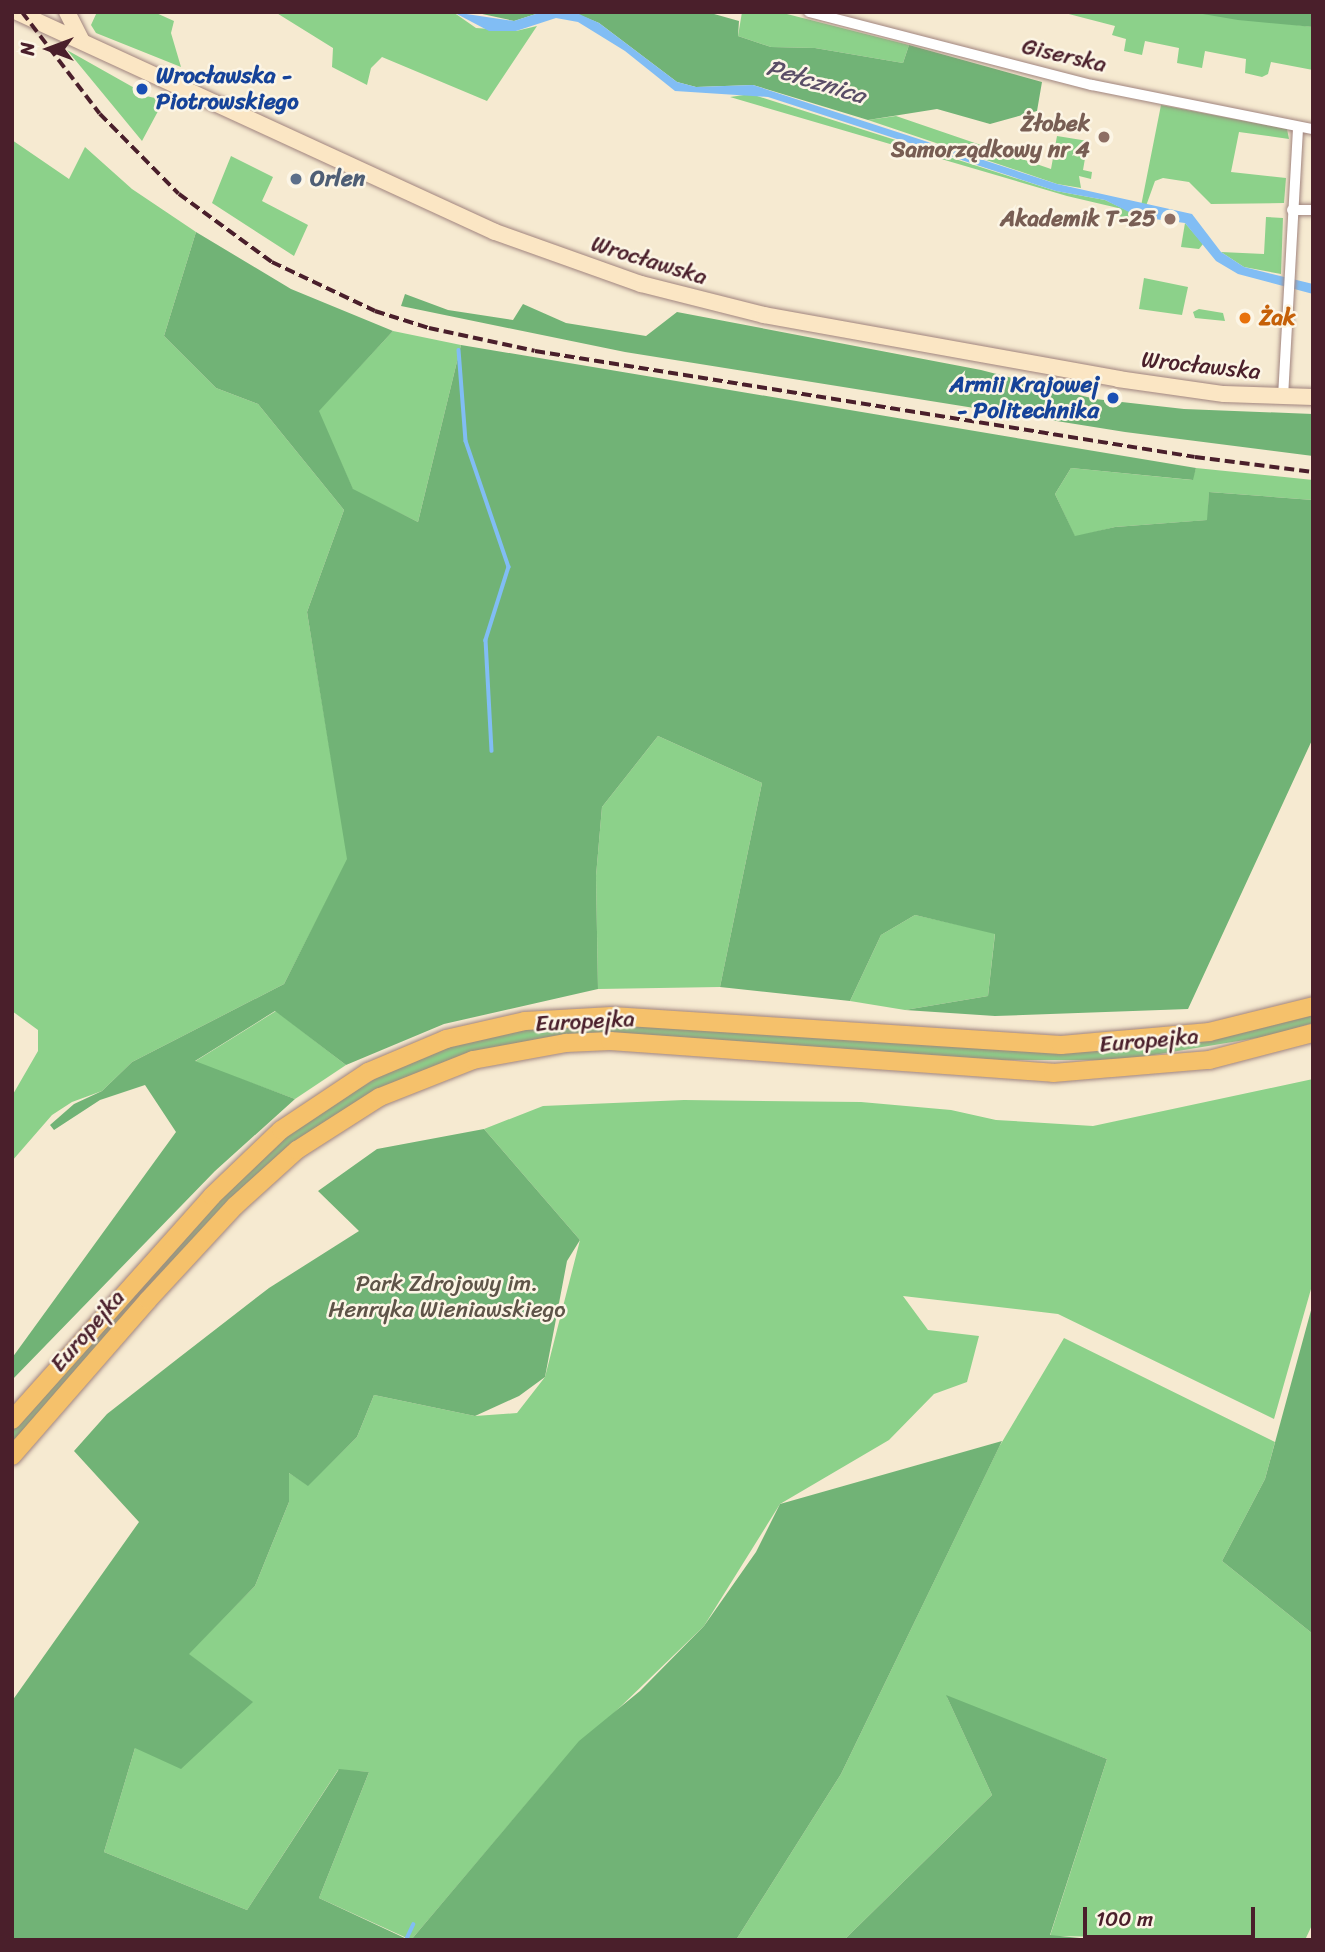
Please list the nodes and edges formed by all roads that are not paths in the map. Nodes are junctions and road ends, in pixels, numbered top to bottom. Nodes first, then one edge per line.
1 (17, 12) edge
2 (67, 12) edge
3 (809, 12) edge
4 (53, 20) edge
5 (82, 41) junction
6 (1297, 127) junction
7 (1313, 129) edge
8 (1292, 210) junction
9 (1313, 211) edge
10 (1283, 397) junction
11 (1313, 397) edge
12 (1313, 1006) edge
13 (1313, 1033) edge
14 (12, 1419) edge
15 (12, 1456) edge

1 - 4 main road, Wrocławska
2 - 5 main road
3 - 6 street, Giserska
4 - 5 main road, Wrocławska
5 - 10 main road, Wrocławska
6 - 7 street, Giserska
6 - 8 street
8 - 9 street
8 - 10 street
10 - 11 main road, Wrocławska
12 - 14 main road, Europejka
13 - 15 main road, Europejka

